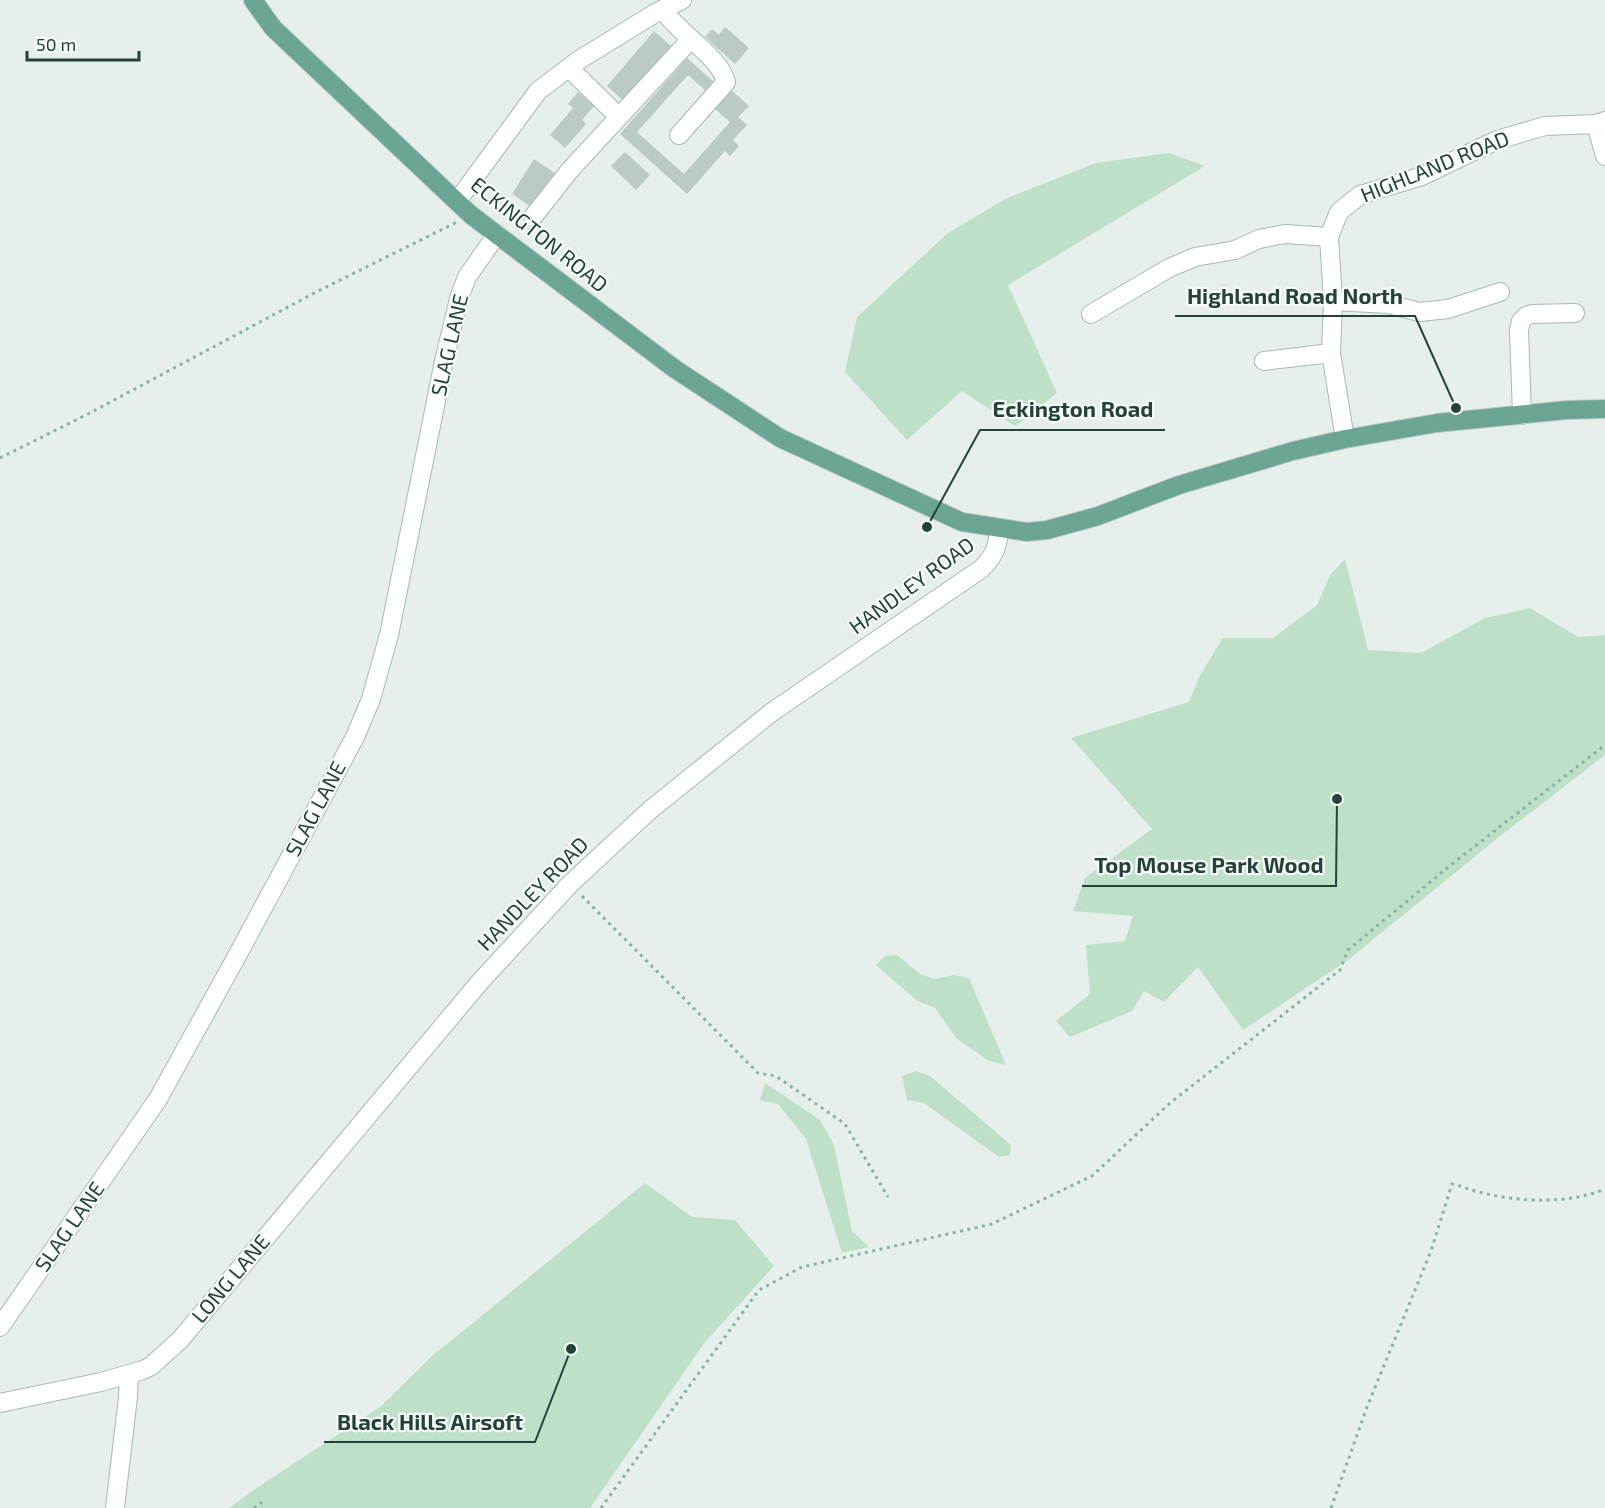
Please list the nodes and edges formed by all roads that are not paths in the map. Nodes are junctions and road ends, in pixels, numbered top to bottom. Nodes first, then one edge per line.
1 (253, 0) edge
2 (681, 0) edge
3 (663, 9) junction
4 (690, 40) junction
5 (568, 68) junction
6 (619, 117) junction
7 (1601, 123) edge
8 (679, 135) dead end
9 (1605, 156) edge
10 (458, 200) junction
11 (533, 217) dead end
12 (497, 234) junction
13 (1329, 237) junction
14 (1500, 292) dead end
15 (1333, 301) junction
16 (1575, 313) dead end
17 (1091, 314) dead end
18 (1331, 353) junction
19 (1264, 361) dead end
20 (1605, 409) edge
21 (1522, 415) junction
22 (1346, 439) junction
23 (999, 528) junction
24 (406, 1069) joint
25 (0, 1327) edge
26 (129, 1374) junction
27 (0, 1403) edge
28 (115, 1508) edge

1 - 10 main road, ECKINGTON ROAD
2 - 3 street
3 - 4 street
3 - 5 street
4 - 6 street
4 - 8 street
5 - 6 street
5 - 10 street
6 - 11 street
7 - 9 street
7 - 13 street, HIGHLAND ROAD
10 - 12 main road, ECKINGTON ROAD
12 - 23 main road, ECKINGTON ROAD
12 - 25 street, SLAG LANE
13 - 15 street, HIGHLAND ROAD
13 - 17 street
14 - 15 street
15 - 18 street, HIGHLAND ROAD
16 - 21 street
18 - 19 street
18 - 22 street, HIGHLAND ROAD
20 - 21 main road, HANDLEY ROAD
21 - 22 main road, HANDLEY ROAD
22 - 23 main road, HANDLEY ROAD
23 - 24 street, HANDLEY ROAD
24 - 26 street, LONG LANE
26 - 27 street, LONG LANE
26 - 28 street

